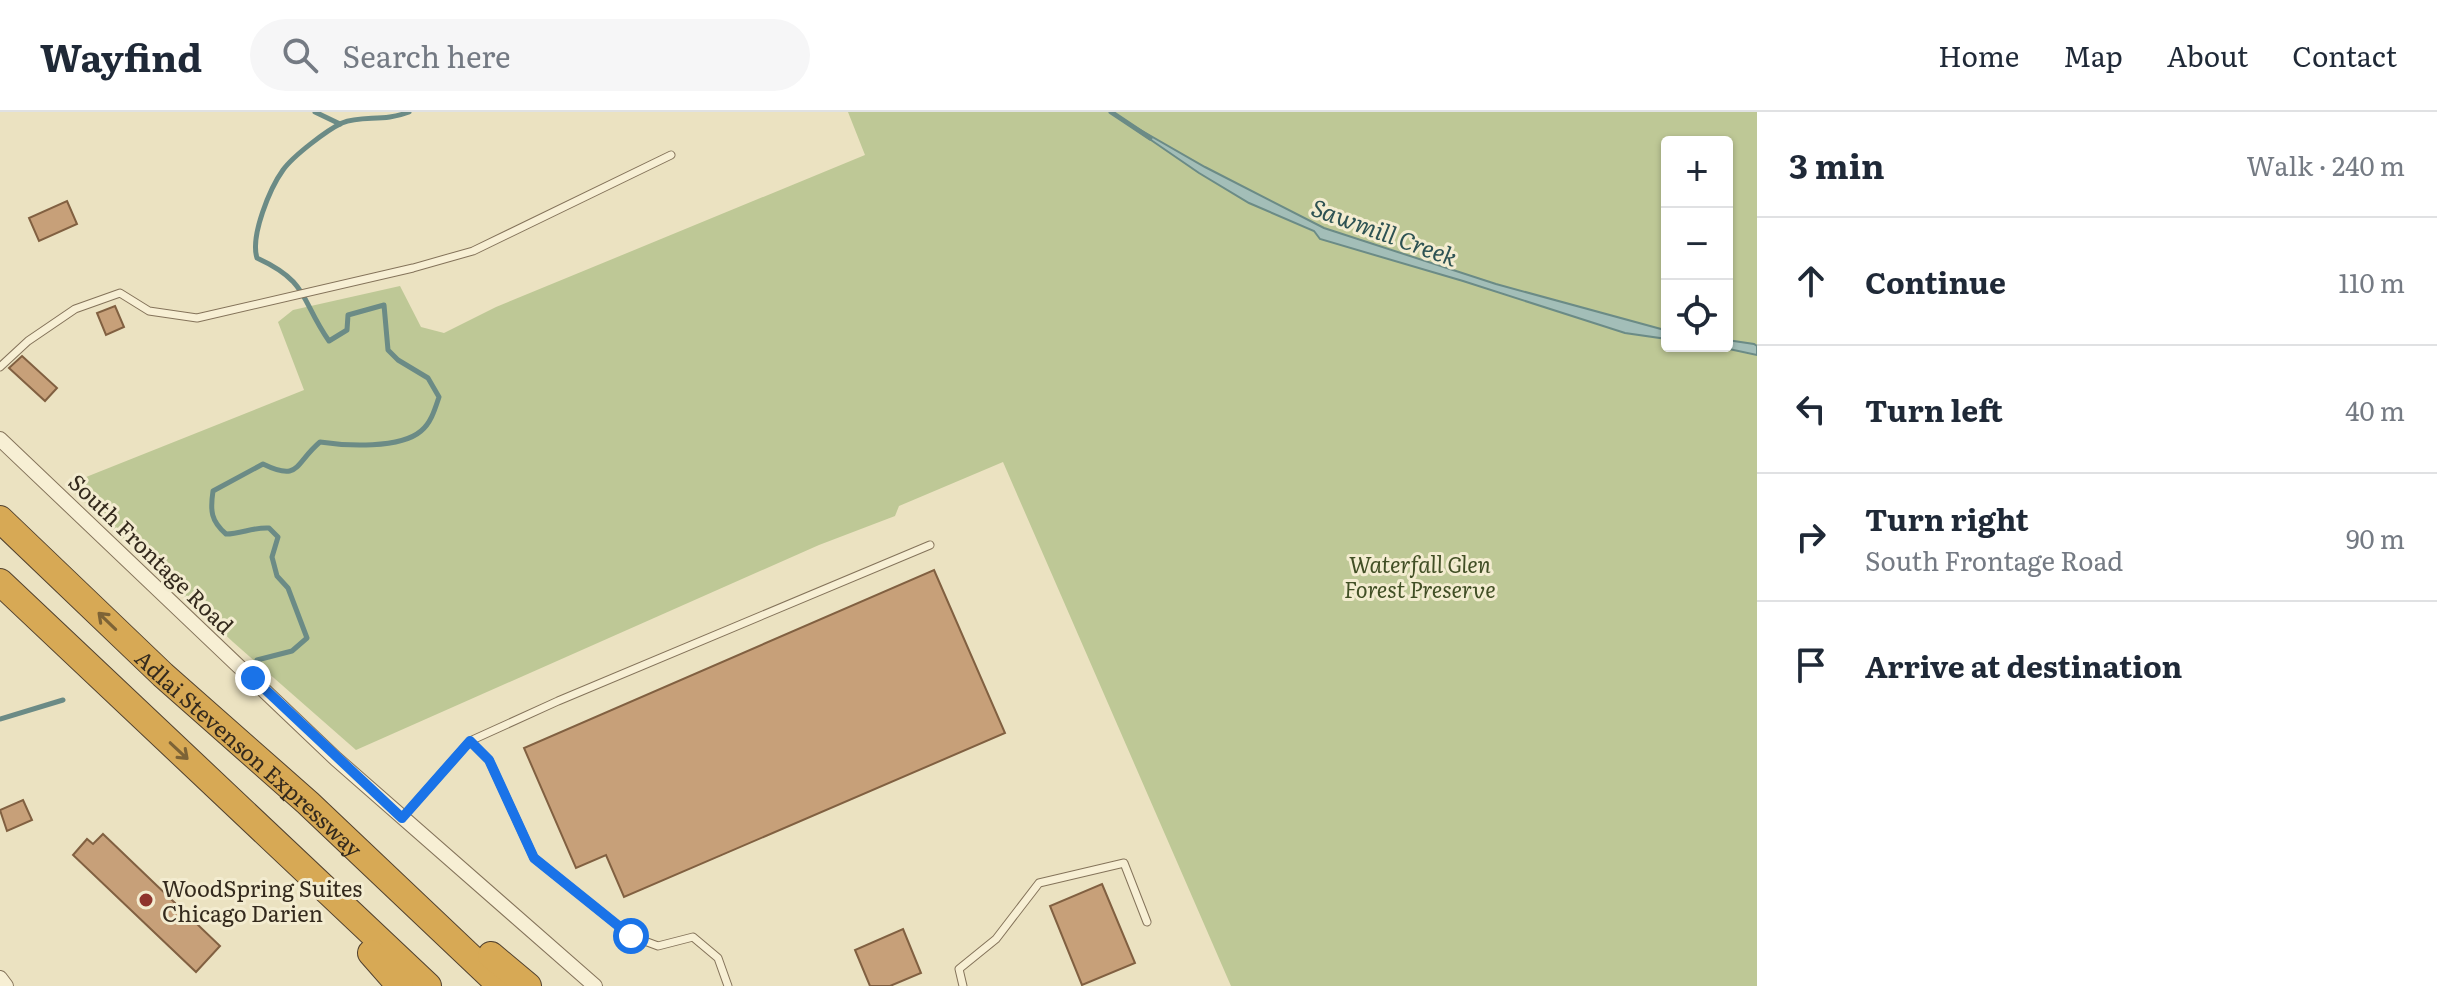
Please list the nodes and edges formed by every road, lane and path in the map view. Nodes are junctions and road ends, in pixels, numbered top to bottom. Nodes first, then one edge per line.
1 (671, 155) dead end
2 (0, 367) edge
3 (0, 439) edge
4 (0, 519) edge
5 (930, 545) dead end
6 (0, 582) edge
7 (470, 741) junction
8 (225, 794) junction
9 (308, 803) junction
10 (402, 818) junction
11 (1147, 922) dead end
12 (0, 978) edge
13 (6, 986) edge
14 (400, 986) edge
15 (428, 986) edge
16 (501, 986) edge
17 (528, 986) edge
18 (595, 986) edge
19 (728, 986) edge
20 (963, 986) edge

1 - 2 lane
3 - 10 street, South Frontage Road
9 -> 4 highway, Adlai Stevenson Expressway
5 - 7 lane
6 -> 8 highway, Adlai Stevenson Expressway
7 - 10 lane
7 - 19 lane
8 - 14 highway
8 - 15 highway, Adlai Stevenson Expressway
9 - 16 highway, Adlai Stevenson Expressway
9 - 17 highway
10 - 18 street, South Frontage Road
11 - 20 lane
12 - 13 street

